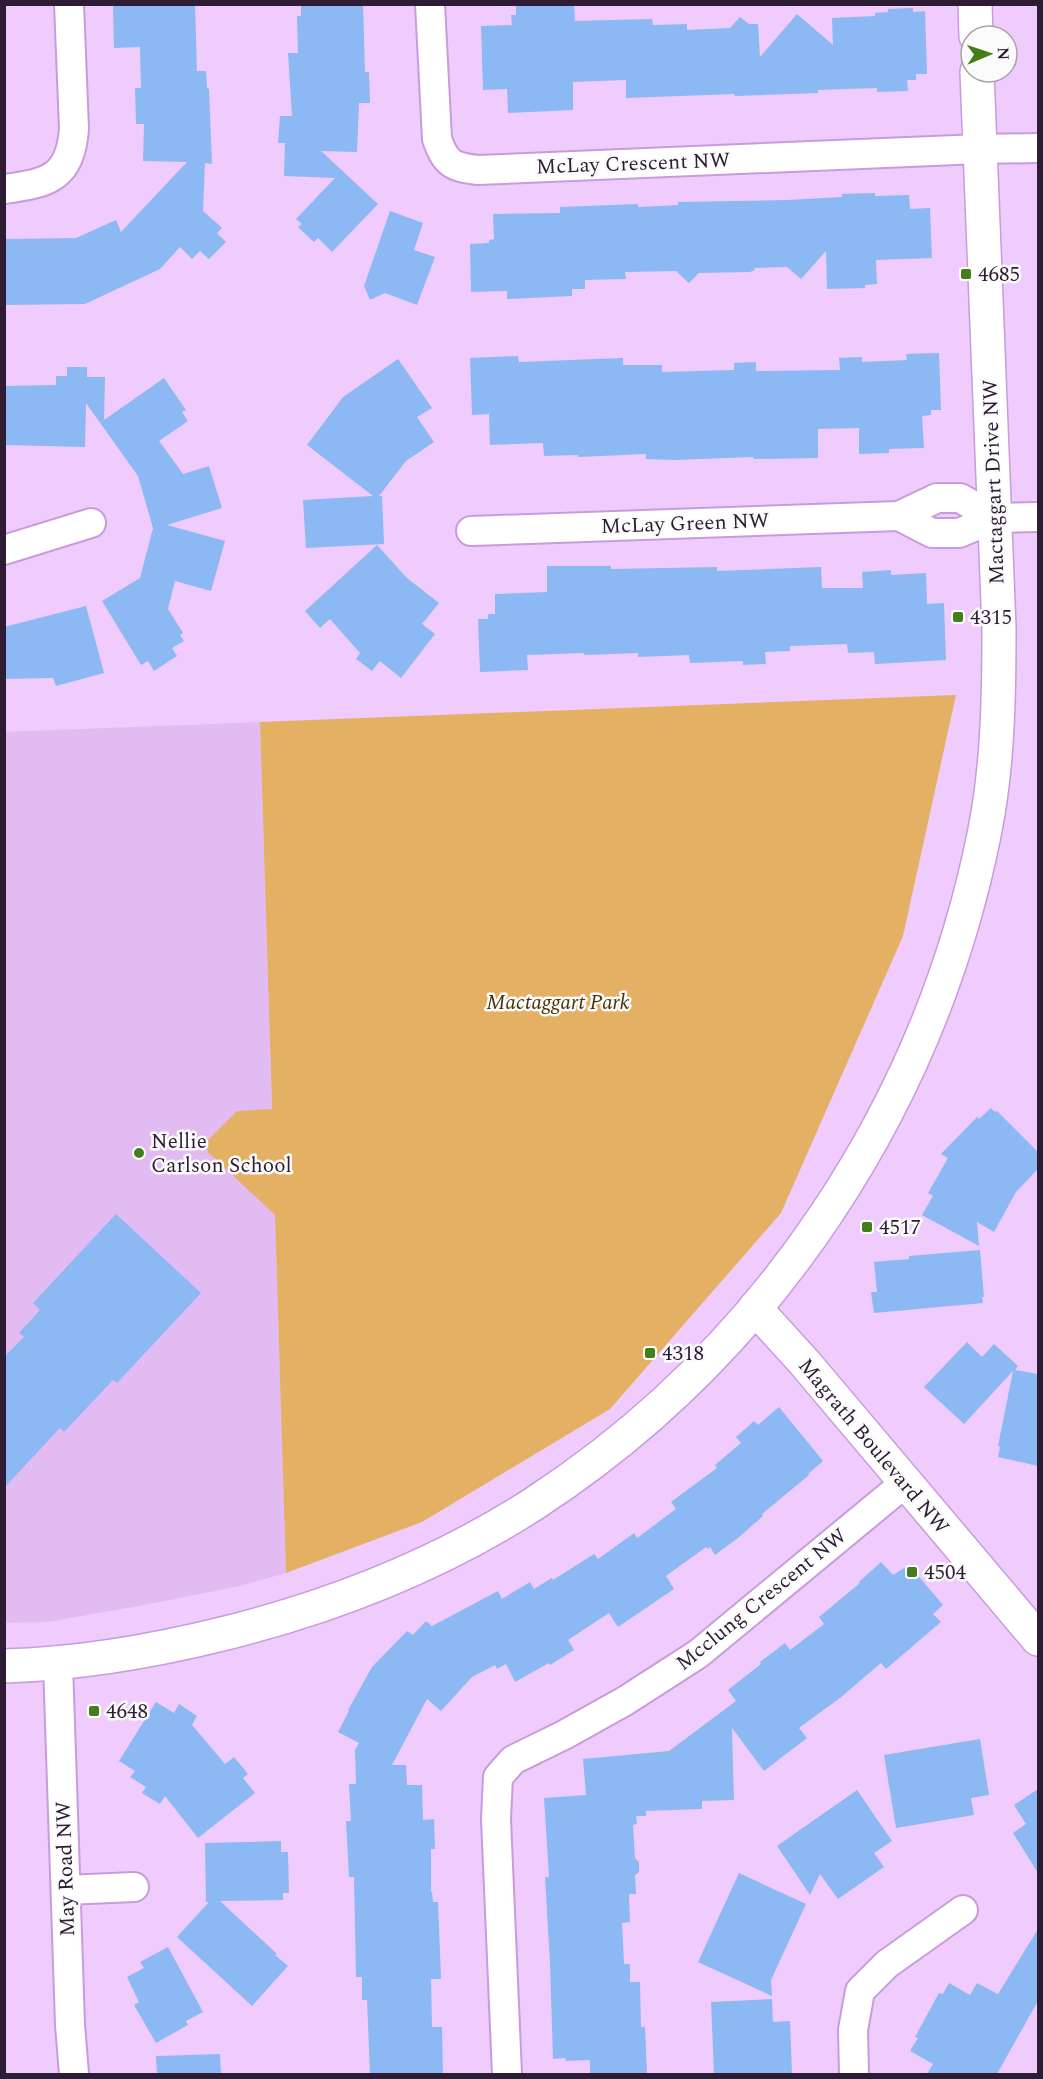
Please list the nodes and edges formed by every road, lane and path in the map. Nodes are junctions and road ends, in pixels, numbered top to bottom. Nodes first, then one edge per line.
1 (69, 4) edge
2 (430, 4) edge
3 (975, 4) edge
4 (976, 24) edge
5 (977, 84) edge
6 (980, 148) junction
7 (1038, 148) edge
8 (4, 189) edge
9 (995, 518) junction
10 (1038, 518) edge
11 (91, 523) dead end
12 (471, 531) dead end
13 (4, 550) edge
14 (755, 1308) junction
15 (905, 1483) junction
16 (1038, 1639) edge
17 (58, 1663) junction
18 (4, 1666) edge
19 (134, 1887) dead end
20 (66, 1890) junction
21 (963, 1910) dead end
22 (74, 2074) edge
23 (507, 2074) edge
24 (854, 2074) edge

1 - 8 street
2 - 6 street, McLay Crescent NW
3 - 4 street
5 - 6 street, Mactaggart Drive NW
6 - 7 street, McLay Crescent NW
6 - 9 street, Mactaggart Drive NW
9 - 10 street
9 - 12 street, McLay Green NW
9 - 14 street, Mactaggart Drive NW
11 - 13 street
14 - 15 street, Magrath Boulevard NW
14 - 17 street, Mactaggart Drive NW
15 - 16 street, Magrath Boulevard NW
15 - 23 street, Mcclung Crescent NW
17 - 18 street, Mactaggart Drive NW
17 - 20 street, May Road NW
19 - 20 street
20 - 22 street, May Road NW
21 - 24 street

